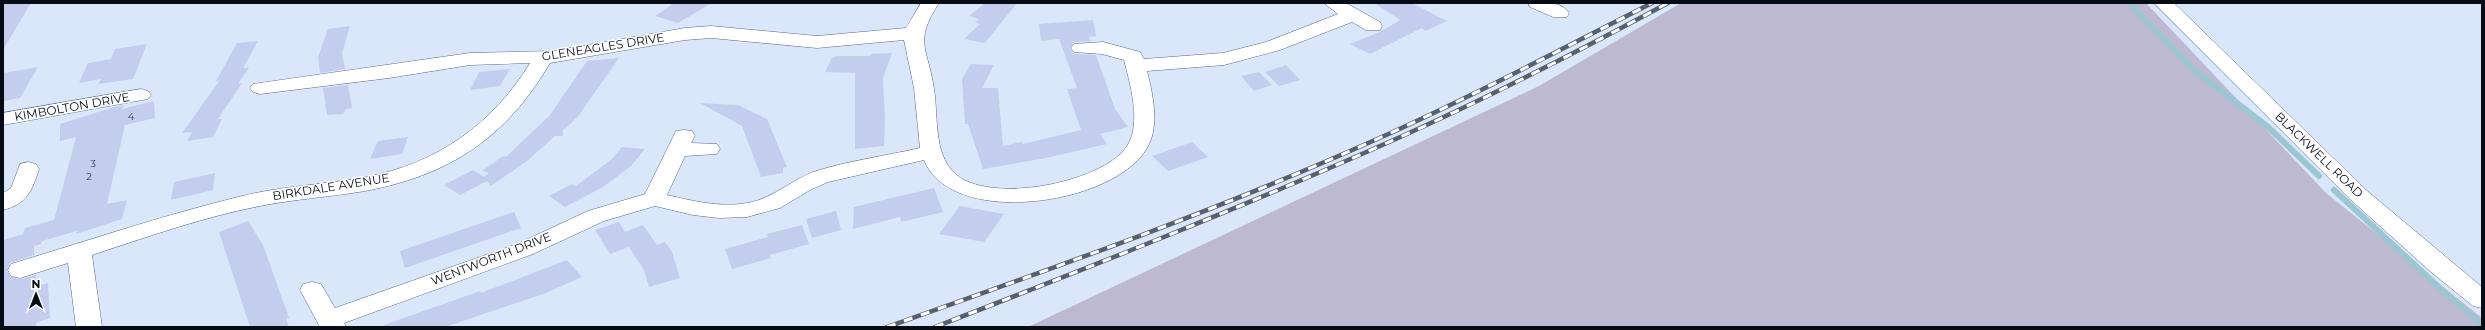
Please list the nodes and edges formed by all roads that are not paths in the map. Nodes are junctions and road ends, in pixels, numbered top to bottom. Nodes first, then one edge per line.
1 (930, 3) edge
2 (1333, 3) edge
3 (1537, 3) edge
4 (2163, 3) edge
5 (1560, 13) dead end
6 (1352, 15) junction
7 (1373, 26) dead end
8 (914, 33) junction
9 (1081, 48) dead end
10 (543, 58) junction
11 (1135, 61) junction
12 (268, 81) dead end
13 (141, 95) dead end
14 (3, 119) edge
15 (709, 149) dead end
16 (930, 152) junction
17 (28, 169) dead end
18 (654, 199) junction
19 (3, 203) edge
20 (79, 251) junction
21 (20, 270) dead end
22 (312, 290) dead end
23 (2482, 300) edge
24 (331, 323) edge
25 (89, 327) edge

1 - 8 street
2 - 6 street
3 - 5 street
4 - 23 street, BLACKWELL ROAD
6 - 7 street
6 - 11 street
8 - 10 street, GLENEAGLES DRIVE
8 - 16 street
9 - 11 street
10 - 12 street, GLENEAGLES DRIVE
10 - 20 street, BIRKDALE AVENUE
11 - 16 street
13 - 14 street, KIMBOLTON DRIVE
15 - 18 street
16 - 18 street, WENTWORTH DRIVE
17 - 19 street
18 - 24 street, WENTWORTH DRIVE
20 - 21 street, BIRKDALE AVENUE
20 - 25 street
22 - 24 street, WENTWORTH DRIVE

